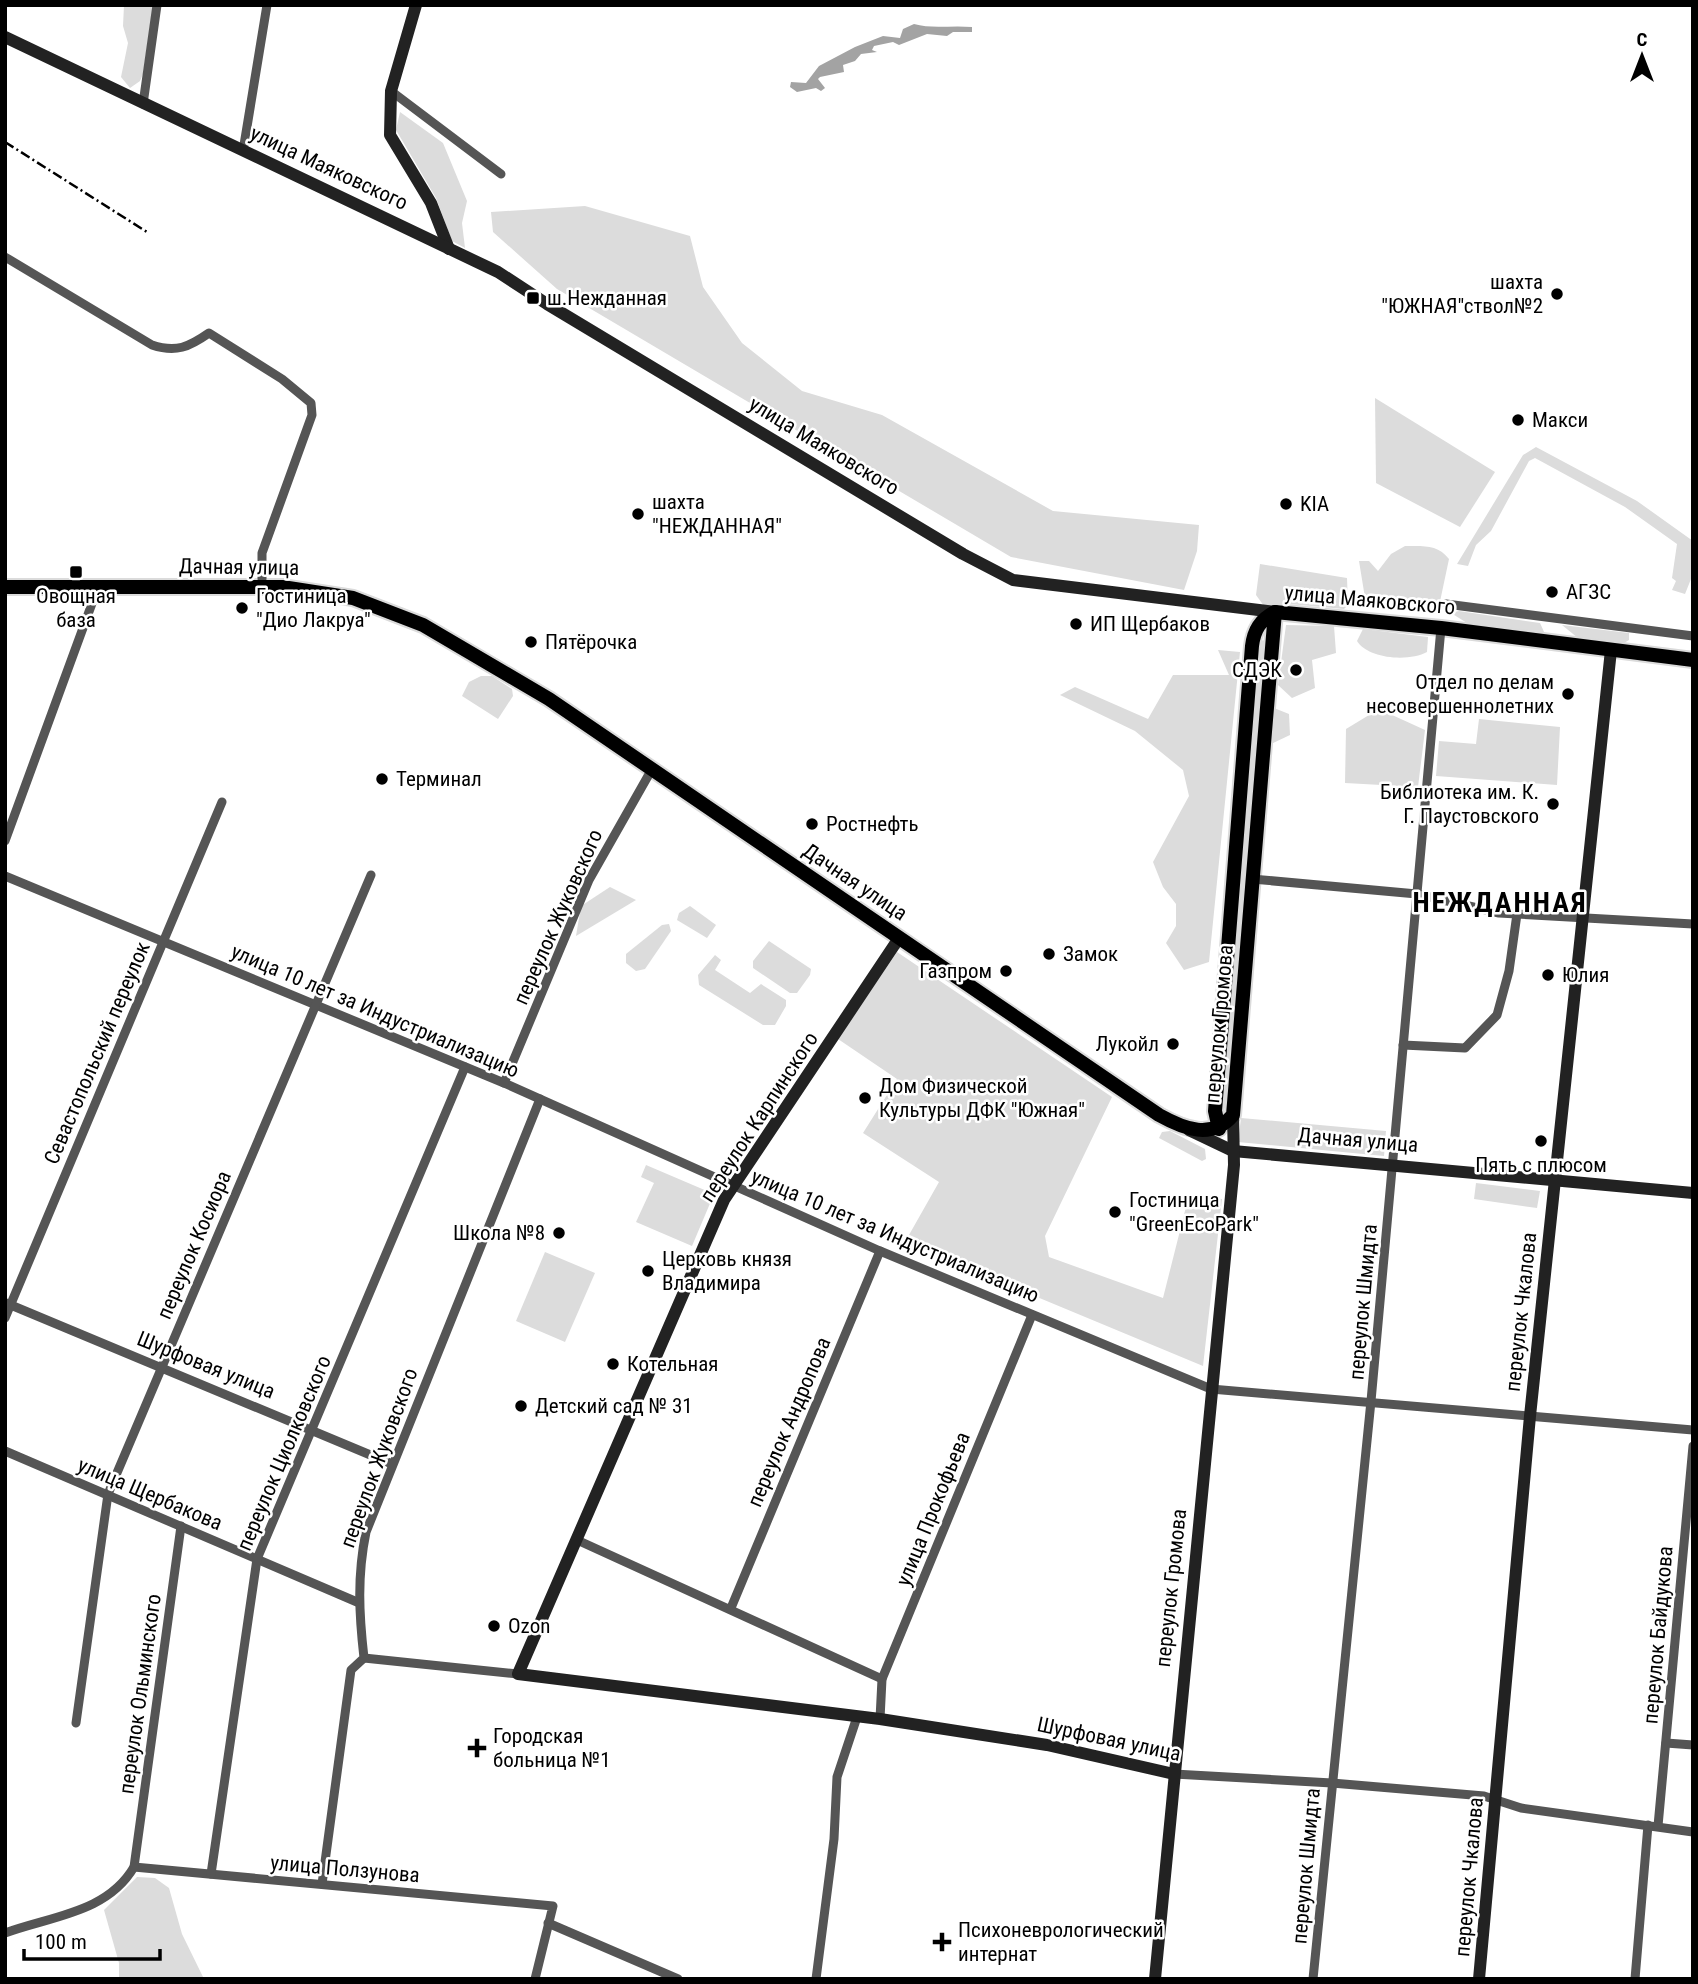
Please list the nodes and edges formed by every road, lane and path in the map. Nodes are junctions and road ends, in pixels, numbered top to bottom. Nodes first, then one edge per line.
1 (157, 5) edge
2 (267, 5) edge
3 (415, 5) edge
4 (5, 37) edge
5 (391, 91) junction
6 (143, 104) junction
7 (243, 151) junction
8 (501, 174) dead end
9 (449, 248) junction
10 (5, 257) edge
11 (5, 580) edge
12 (262, 582) junction
13 (94, 583) junction
14 (5, 587) edge
15 (1446, 604) dead end
16 (1275, 612) junction
17 (1441, 628) junction
18 (1693, 636) edge
19 (1611, 650) junction
20 (1693, 660) edge
21 (654, 766) junction
22 (222, 802) dead end
23 (5, 841) edge
24 (371, 875) dead end
25 (5, 876) edge
26 (1252, 879) junction
27 (1417, 894) junction
28 (1517, 914) junction
29 (1584, 918) junction
30 (1693, 924) edge
31 (901, 934) junction
32 (163, 942) junction
33 (316, 1006) junction
34 (1404, 1045) junction
35 (465, 1067) junction
36 (504, 1083) junction
37 (540, 1099) junction
38 (1215, 1111) junction
39 (1233, 1115) junction
40 (1186, 1125) junction
41 (1219, 1129) junction
42 (1233, 1151) junction
43 (1393, 1164) junction
44 (1555, 1178) junction
45 (733, 1185) junction
46 (1693, 1193) edge
47 (880, 1251) junction
48 (8, 1304) edge
49 (1032, 1315) junction
50 (5, 1318) edge
51 (161, 1367) junction
52 (1212, 1389) junction
53 (1371, 1401) junction
54 (1530, 1416) junction
55 (312, 1430) junction
56 (1693, 1430) edge
57 (1693, 1446) edge
58 (5, 1451) edge
59 (392, 1464) junction
60 (108, 1494) junction
61 (181, 1527) junction
62 (577, 1540) junction
63 (257, 1559) junction
64 (357, 1602) junction
65 (731, 1608) junction
66 (364, 1658) junction
67 (517, 1674) junction
68 (882, 1679) junction
69 (857, 1717) junction
70 (880, 1719) junction
71 (76, 1724) dead end
72 (1665, 1743) junction
73 (1693, 1745) edge
74 (1174, 1774) junction
75 (1332, 1783) junction
76 (1496, 1801) junction
77 (1653, 1826) junction
78 (1693, 1832) edge
79 (134, 1867) junction
80 (211, 1874) junction
81 (322, 1884) junction
82 (548, 1923) junction
83 (8, 1932) edge
84 (535, 1979) edge
85 (678, 1979) edge
86 (816, 1979) edge
87 (1155, 1979) edge
88 (1313, 1979) edge
89 (1479, 1979) edge
90 (1634, 1979) edge

1 - 6 street
2 - 7 street
3 - 5 street
4 - 6 street, улица Маяковского
5 - 8 street
5 - 9 street
6 - 7 street, улица Маяковского
7 - 9 street, улица Маяковского
9 - 16 street, улица Маяковского
10 - 12 street
11 - 13 main road, Дачная улица
12 - 13 main road, Дачная улица
12 - 21 main road, Дачная улица
13 - 14 main road, Дачная улица
13 - 23 street
15 - 18 street, улица Маяковского
16 - 17 main road, улица Маяковского
16 - 26 main road, переулок Громова
16 - 38 main road, переулок Громова
17 - 19 main road, улица Маяковского
17 - 27 street, переулок Шмидта
19 - 20 main road, улица Маяковского
19 - 29 street, переулок Чкалова
21 - 31 main road, Дачная улица
21 - 36 street, переулок Жуковского
22 - 32 street, Севастопольский переулок
24 - 33 street, переулок Косиора
25 - 32 street, улица 10 лет за Индустриализацию
26 - 27 street
26 - 39 main road, переулок Громова
27 - 28 street
27 - 34 street, переулок Шмидта
28 - 29 street
28 - 34 street
29 - 30 street
29 - 44 street, переулок Чкалова
31 - 40 main road, Дачная улица
31 - 45 street, переулок Карпинского
32 - 33 street, улица 10 лет за Индустриализацию
32 - 48 street, Севастопольский переулок
33 - 35 street, улица 10 лет за Индустриализацию
33 - 51 street, переулок Косиора
34 - 43 street, переулок Шмидта
35 - 36 street, улица 10 лет за Индустриализацию
35 - 55 street, переулок Циолковского
36 - 37 street, улица 10 лет за Индустриализацию
37 - 45 street, улица 10 лет за Индустриализацию
37 - 59 street, переулок Жуковского
38 - 40 main road, переулок Громова
38 - 41 main road
39 - 41 main road
39 - 42 street, переулок Громова
40 - 41 main road
40 - 42 street, Дачная улица
41 - 42 street
42 - 43 street, Дачная улица
42 - 52 street, переулок Громова
43 - 44 street, Дачная улица
43 - 53 street, переулок Шмидта
44 - 46 street, Дачная улица
44 - 54 street, переулок Чкалова
45 - 47 street, улица 10 лет за Индустриализацию
45 - 62 street, переулок Карпинского
47 - 49 street, улица 10 лет за Индустриализацию
47 - 65 street, переулок Андропова
48 - 50 street, Севастопольский переулок
48 - 51 street, Шурфовая улица
49 - 52 street, улица 10 лет за Индустриализацию
49 - 68 street, улица Прокофьева
51 - 55 street, Шурфовая улица
51 - 60 street, переулок Косиора
52 - 53 street, улица 10 лет за Индустриализацию
52 - 74 street, переулок Громова
53 - 54 street, улица 10 лет за Индустриализацию
53 - 75 street, переулок Шмидта
54 - 56 street, улица 10 лет за Индустриализацию
54 - 76 street, переулок Чкалова
55 - 59 street, Шурфовая улица
55 - 63 street, переулок Циолковского
57 - 72 street, переулок Байдукова
58 - 60 street, улица Щербакова
59 - 64 street, переулок Жуковского
60 - 61 street, улица Щербакова
60 - 71 street, переулок Косиора
61 - 63 street, улица Щербакова
61 - 79 street, переулок Ольминского
62 - 65 street
62 - 67 street, переулок Карпинского
63 - 64 street, улица Щербакова
63 - 80 street, переулок Циолковского
64 - 66 street, переулок Жуковского
65 - 68 street
66 - 67 street
66 - 81 street
67 - 69 street, Шурфовая улица
68 - 70 street, улица Прокофьева
69 - 70 street, Шурфовая улица
69 - 86 street
70 - 74 street, Шурфовая улица
72 - 73 street
72 - 77 street, переулок Байдукова
74 - 75 street, Шурфовая улица
74 - 87 street, переулок Громова
75 - 76 street, Шурфовая улица
75 - 88 street, переулок Шмидта
76 - 77 street, Шурфовая улица
76 - 89 street, переулок Чкалова
77 - 78 street, Шурфовая улица
77 - 90 street, переулок Байдукова
79 - 80 street, улица Ползунова
79 - 83 street
80 - 81 street, улица Ползунова
81 - 82 street, улица Ползунова
82 - 84 street
82 - 85 street

